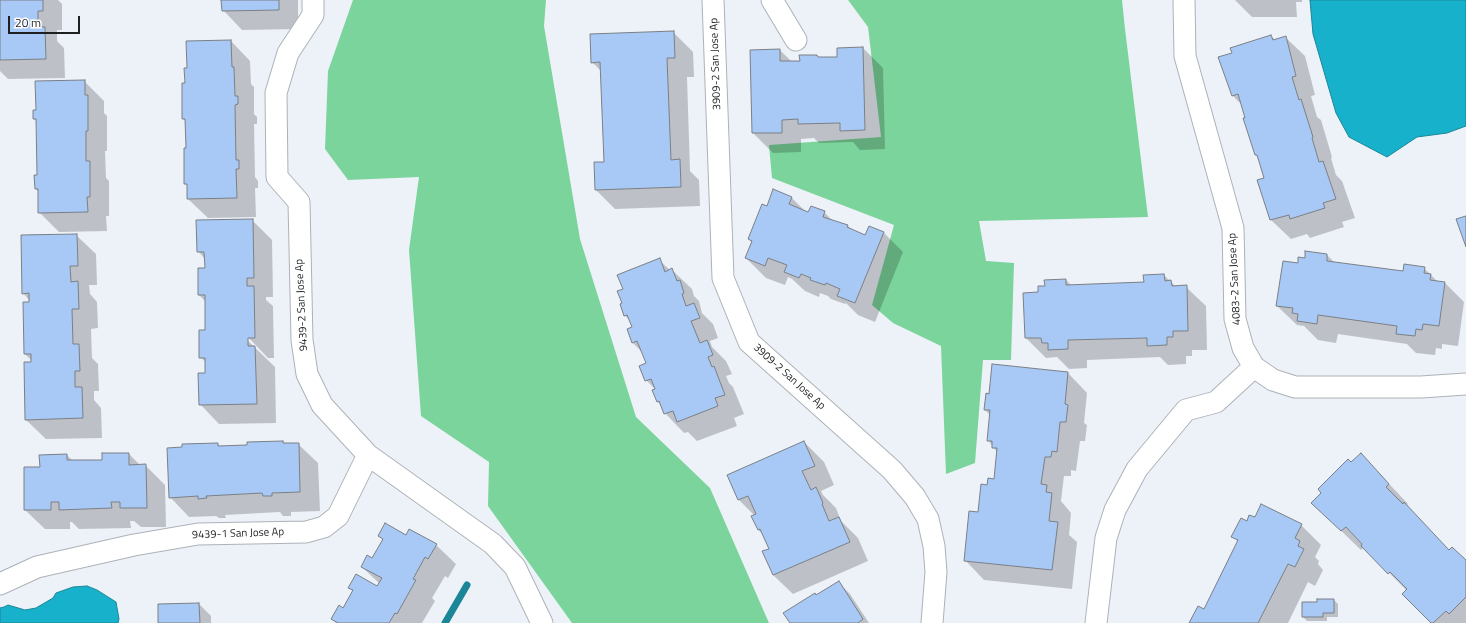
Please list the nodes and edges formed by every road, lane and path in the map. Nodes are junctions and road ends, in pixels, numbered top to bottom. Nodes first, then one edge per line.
1 (313, 0) edge
2 (713, 0) edge
3 (772, 0) edge
4 (1184, 0) edge
5 (796, 40) dead end
6 (1254, 368) junction
7 (1466, 384) edge
8 (368, 455) junction
9 (0, 584) edge
10 (542, 623) edge
11 (932, 623) edge
12 (1096, 623) edge

1 - 8 street, 9439-2 San Jose Ap
2 - 11 street, 3909-2 San Jose Ap
3 - 5 street
4 - 6 street, 4083-2 San Jose Ap
6 - 7 street, 4083-2 San Jose Ap
6 - 12 street
8 - 9 street, 9439-1 San Jose Ap
8 - 10 street, 9439-2 San Jose Ap

